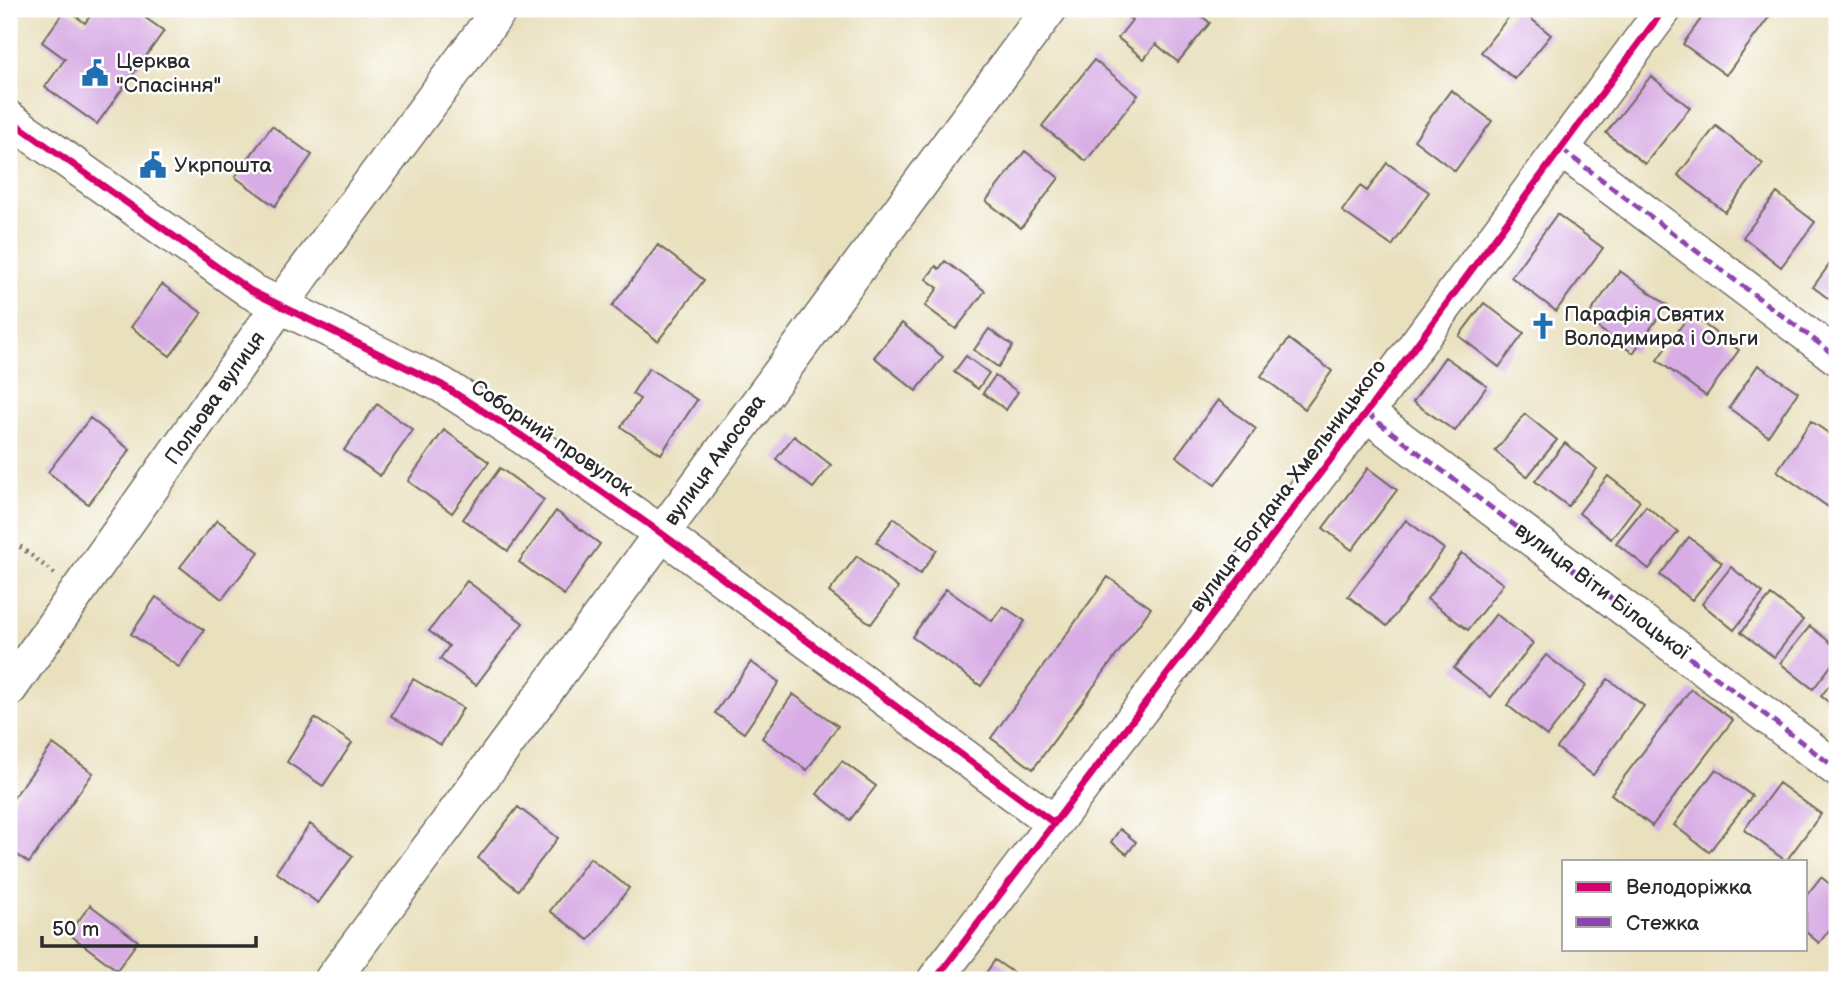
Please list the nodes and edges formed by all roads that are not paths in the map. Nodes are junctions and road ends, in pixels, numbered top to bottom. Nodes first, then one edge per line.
1 (500, 9) edge
2 (1049, 9) edge
3 (1664, 9) edge
4 (9, 119) edge
5 (1561, 149) junction
6 (281, 306) junction
7 (1837, 357) edge
8 (1366, 413) junction
9 (661, 534) junction
10 (9, 689) edge
11 (1837, 769) edge
12 (1054, 823) junction
13 (332, 980) edge
14 (935, 980) edge

1 - 6 street, Польова вулиця
2 - 9 street, вулиця Амосова
3 - 5 street, вулиця Богдана Хмельницького
4 - 6 street, Соборний провулок
5 - 7 street
5 - 8 street, вулиця Богдана Хмельницького
6 - 9 street, Соборний провулок
6 - 10 street, Польова вулиця
8 - 11 street, вулиця Віти Білоцької
8 - 12 street, вулиця Богдана Хмельницького
9 - 12 street, Соборний провулок
9 - 13 street, вулиця Амосова
12 - 14 street, вулиця Богдана Хмельницького

